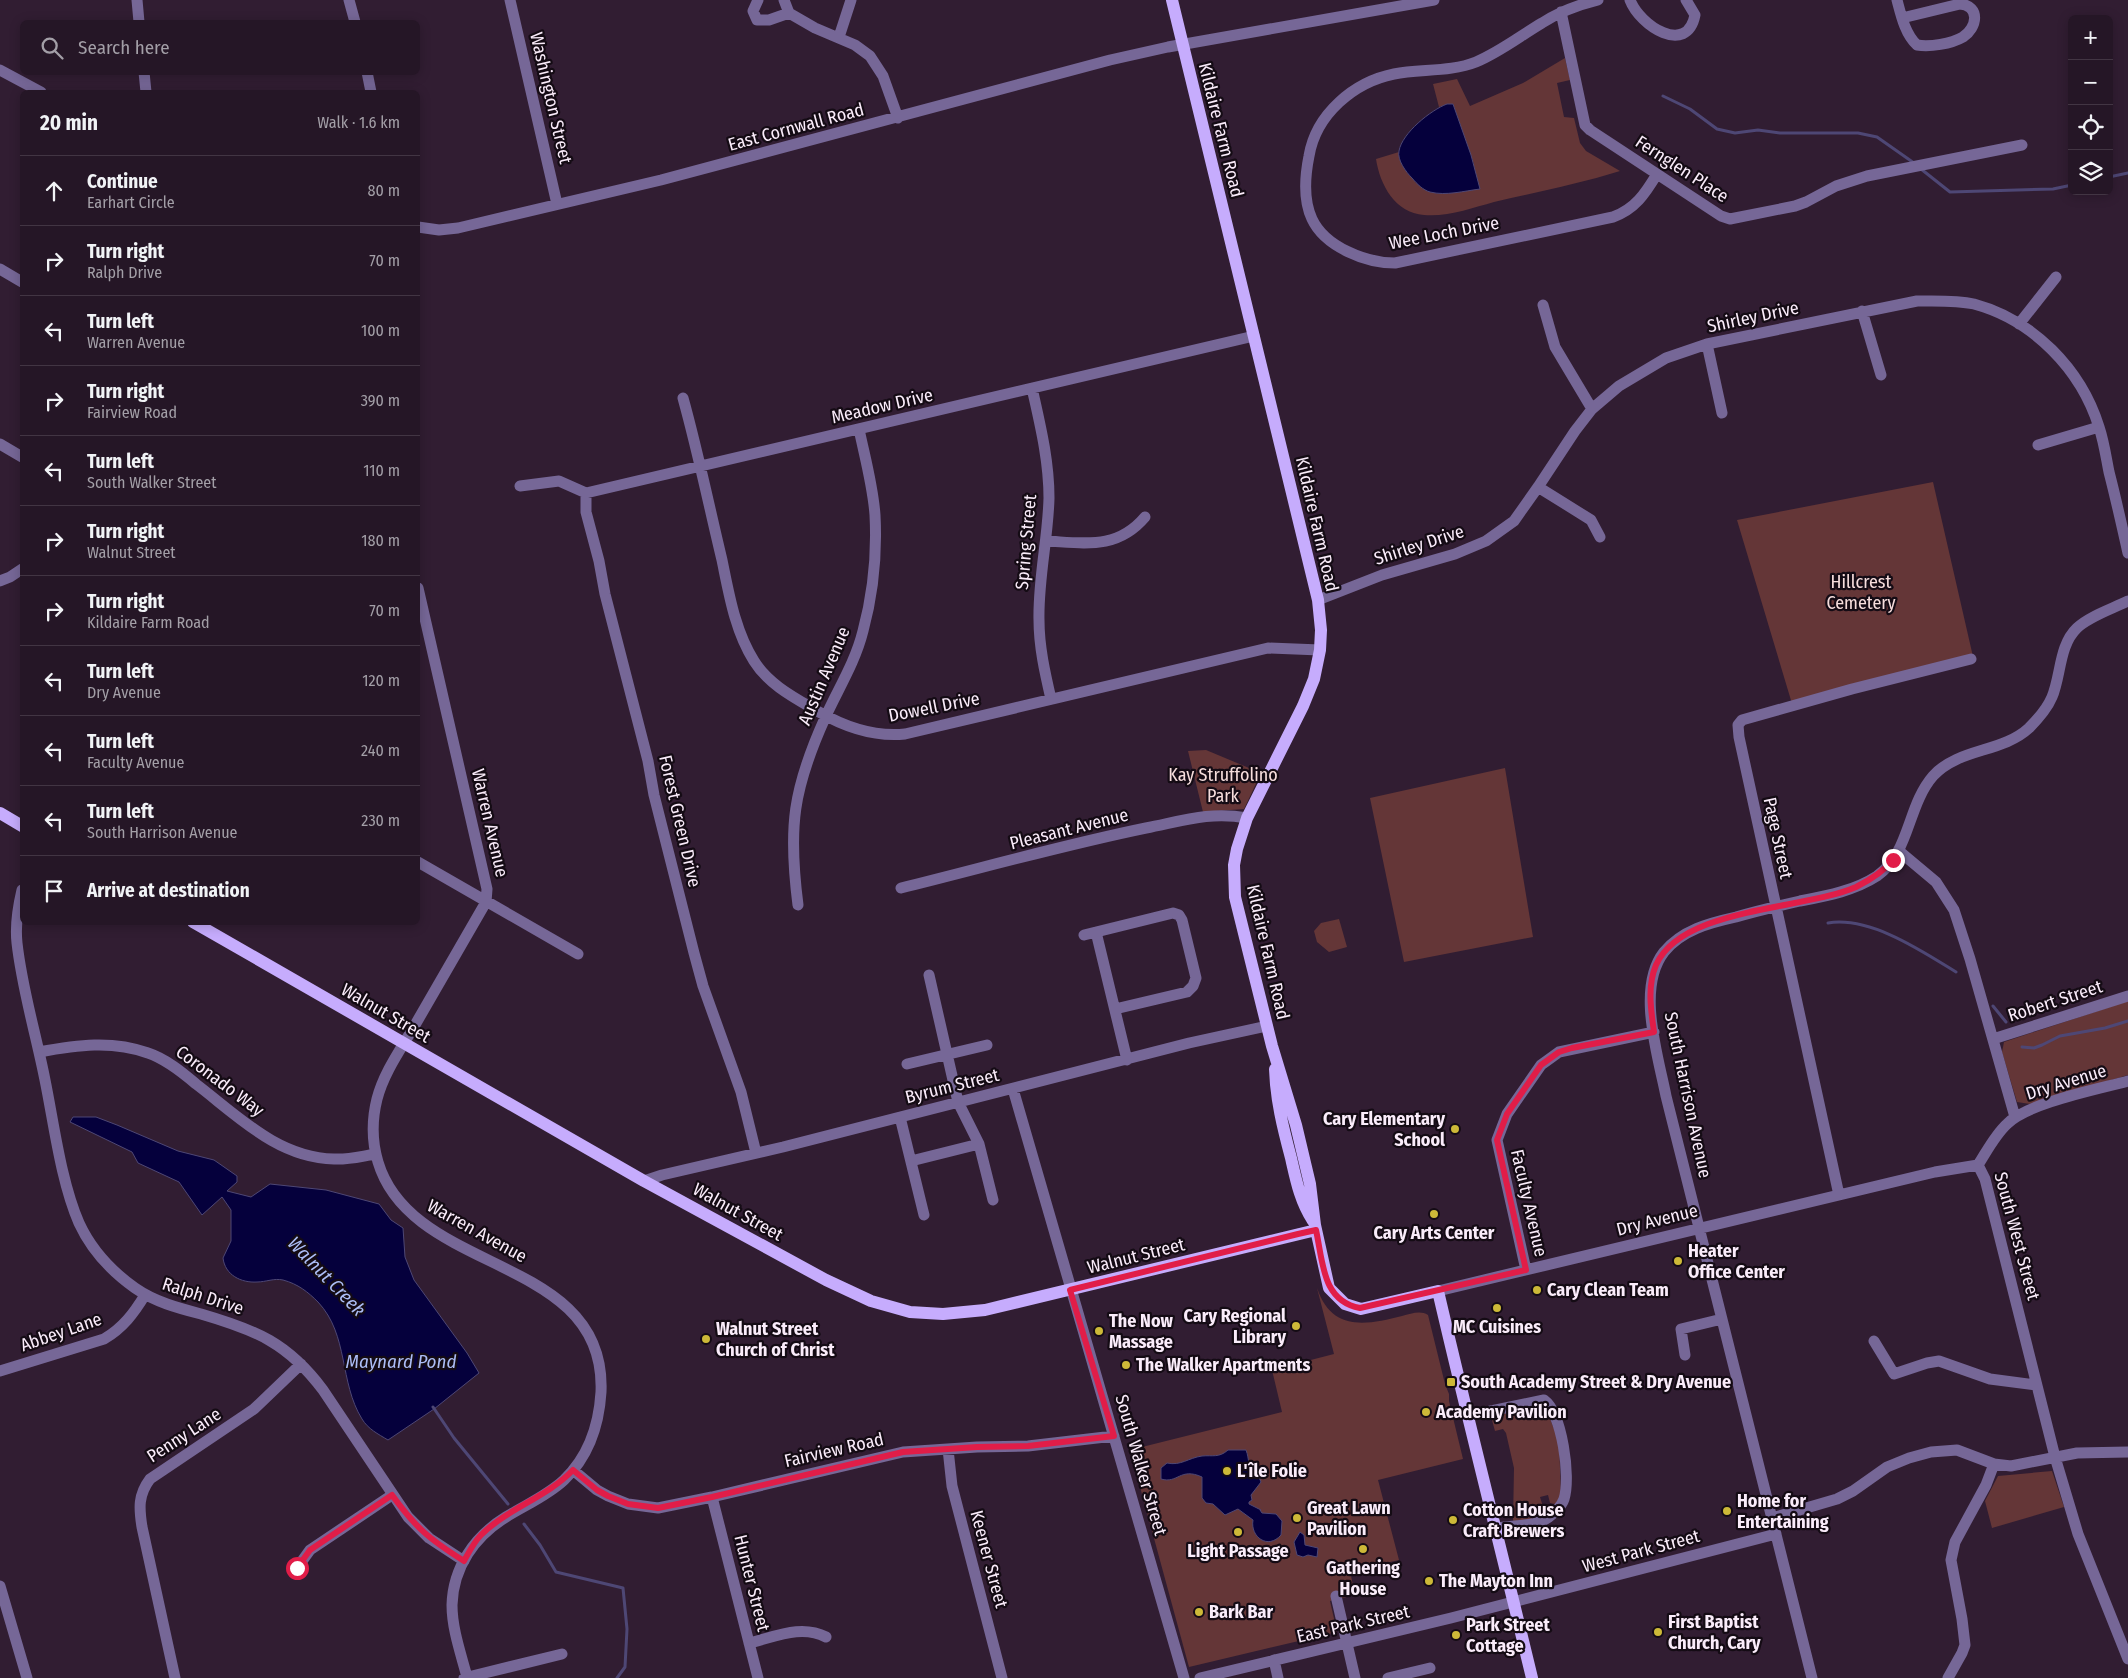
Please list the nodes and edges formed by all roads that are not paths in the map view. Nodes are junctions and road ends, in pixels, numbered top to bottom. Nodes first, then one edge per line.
1 (137, 0) edge
2 (349, 0) edge
3 (510, 0) edge
4 (758, 0) edge
5 (784, 0) edge
6 (851, 0) edge
7 (1172, 0) edge
8 (1434, 0) edge
9 (1598, 0) edge
10 (1630, 0) edge
11 (1686, 0) edge
12 (1897, 0) edge
13 (1417, 2) edge
14 (1561, 12) junction
15 (789, 13) junction
16 (1902, 18) junction
17 (139, 20) edge
18 (354, 20) edge
19 (839, 37) junction
20 (1182, 45) junction
21 (0, 70) edge
22 (144, 75) edge
23 (368, 75) edge
24 (37, 90) edge
25 (146, 90) edge
26 (371, 90) edge
27 (898, 118) junction
28 (2022, 144) dead end
29 (1657, 174) junction
30 (557, 204) junction
31 (420, 227) edge
32 (0, 269) edge
33 (2056, 278) dead end
34 (20, 281) edge
35 (1543, 305) dead end
36 (1862, 311) junction
37 (2019, 324) junction
38 (1254, 336) junction
39 (1707, 344) junction
40 (1881, 375) dead end
41 (1032, 388) junction
42 (683, 398) dead end
43 (1592, 409) junction
44 (1722, 413) dead end
45 (2099, 427) junction
46 (859, 430) junction
47 (0, 444) edge
48 (2038, 446) dead end
49 (20, 456) edge
50 (700, 466) junction
51 (520, 486) dead end
52 (1538, 487) junction
53 (586, 493) junction
54 (1146, 517) dead end
55 (1600, 537) dead end
56 (1046, 541) junction
57 (2128, 554) edge
58 (20, 570) edge
59 (0, 581) edge
60 (1318, 600) junction
61 (2128, 601) edge
62 (420, 609) edge
63 (422, 630) edge
64 (1320, 650) junction
65 (1971, 660) dead end
66 (1051, 699) junction
67 (826, 716) junction
68 (0, 813) edge
69 (1247, 818) junction
70 (20, 825) edge
71 (1899, 851) junction
72 (420, 863) edge
73 (901, 888) dead end
74 (20, 901) edge
75 (486, 902) junction
76 (798, 905) dead end
77 (1776, 907) junction
78 (198, 925) edge
79 (1096, 932) junction
80 (1084, 934) dead end
81 (578, 954) dead end
82 (929, 975) dead end
83 (2128, 996) edge
84 (1115, 1009) junction
85 (1267, 1026) junction
86 (1654, 1032) junction
87 (1993, 1039) junction
88 (403, 1043) junction
89 (987, 1045) dead end
90 (39, 1052) junction
91 (947, 1054) junction
92 (1128, 1060) junction
93 (907, 1064) dead end
94 (2128, 1081) edge
95 (1013, 1089) junction
96 (958, 1102) junction
97 (900, 1117) junction
98 (2015, 1117) junction
99 (979, 1144) junction
100 (756, 1153) junction
101 (376, 1154) junction
102 (911, 1160) junction
103 (1978, 1165) junction
104 (644, 1181) junction
105 (1839, 1195) junction
106 (993, 1200) dead end
107 (924, 1216) dead end
108 (1316, 1227) junction
109 (1699, 1228) junction
110 (1526, 1270) junction
111 (1070, 1290) junction
112 (1438, 1291) junction
113 (145, 1295) junction
114 (1344, 1304) joint
115 (1722, 1319) junction
116 (1874, 1341) dead end
117 (1685, 1355) dead end
118 (301, 1364) junction
119 (0, 1371) edge
120 (2036, 1384) junction
121 (1468, 1416) junction
122 (1114, 1436) junction
123 (948, 1449) junction
124 (2128, 1452) edge
125 (2055, 1457) junction
126 (1994, 1464) junction
127 (573, 1470) junction
128 (392, 1495) junction
129 (712, 1497) junction
130 (1772, 1518) junction
131 (1496, 1528) junction
132 (1776, 1534) junction
133 (464, 1561) junction
134 (297, 1568) dead end
135 (0, 1586) edge
136 (1336, 1596) dead end
137 (1514, 1602) junction
138 (826, 1637) dead end
139 (749, 1643) junction
140 (1348, 1643) junction
141 (562, 1654) dead end
142 (2127, 1655) edge
143 (1274, 1660) junction
144 (1430, 1668) dead end
145 (27, 1678) edge
146 (175, 1678) edge
147 (466, 1678) edge
148 (758, 1678) edge
149 (1002, 1678) edge
150 (1184, 1678) edge
151 (1200, 1678) edge
152 (1278, 1678) edge
153 (1355, 1678) edge
154 (1388, 1678) edge
155 (1532, 1678) edge
156 (1812, 1678) edge
157 (1948, 1678) edge

1 - 17 street
2 - 18 street
3 - 30 street, Washington Street
4 - 15 street
5 - 15 street
6 - 19 street
7 - 20 main road, Kildaire Farm Road
8 - 13 street, East Cornwall Road
9 - 14 street, Wee Loch Drive
10 - 11 street
12 - 16 street
13 - 20 street, East Cornwall Road
14 - 29 street, Fernglen Place
14 - 29 street, Wee Loch Drive
15 - 19 street
16 - 16 street
19 - 27 street
20 - 27 street, East Cornwall Road
20 - 38 main road, Kildaire Farm Road
21 - 24 street
22 - 25 street
23 - 26 street
27 - 30 street, East Cornwall Road
28 - 29 street, Fernglen Place
30 - 31 street, East Cornwall Road
32 - 34 street
33 - 37 street
35 - 43 street
36 - 37 street, Shirley Drive
36 - 39 street, Shirley Drive
36 - 40 street
37 - 45 street, Shirley Drive
38 - 41 street, Meadow Drive
38 - 60 main road, Kildaire Farm Road
39 - 43 street, Shirley Drive
39 - 44 street
41 - 46 street, Meadow Drive
41 - 56 street, Spring Street
42 - 50 street, Dowell Drive
43 - 52 street, Shirley Drive
45 - 48 street
45 - 57 street, Shirley Drive
46 - 50 street, Meadow Drive
46 - 67 street, Austin Avenue
47 - 49 street
50 - 53 street, Meadow Drive
50 - 67 street, Dowell Drive
51 - 53 street
52 - 55 street
52 - 60 street, Shirley Drive
53 - 100 street, Forest Green Drive
54 - 56 street
56 - 66 street, Spring Street
58 - 59 street
60 - 64 main road, Kildaire Farm Road
61 - 71 street, South Harrison Avenue
62 - 63 street, Warren Avenue
63 - 75 street, Warren Avenue
64 - 66 street, Dowell Drive
64 - 69 main road, Kildaire Farm Road
65 - 77 street, Page Street
66 - 67 street, Dowell Drive
67 - 76 street, Austin Avenue
68 - 70 main road
69 - 73 street, Pleasant Avenue
69 - 85 main road, Kildaire Farm Road
71 - 77 street, South Harrison Avenue
71 - 87 street
72 - 75 street
74 - 90 street, Ralph Drive
75 - 81 street
75 - 88 street, Warren Avenue
77 - 86 street, South Harrison Avenue
77 - 105 street, Page Street
78 - 88 main road, Walnut Street
79 - 80 street
79 - 84 street
79 - 84 street
82 - 91 street
83 - 87 street, Robert Street
84 - 92 street
85 - 92 street, Byrum Street
85 - 108 main road, Kildaire Farm Road
86 - 109 street, South Harrison Avenue
86 - 110 street, Faculty Avenue
87 - 98 street
88 - 101 street, Warren Avenue
88 - 104 main road, Walnut Street
89 - 91 street
90 - 101 street, Coronado Way
90 - 113 street, Ralph Drive
91 - 93 street
91 - 96 street
92 - 95 street, Byrum Street
94 - 98 street, Dry Avenue
95 - 96 street, Byrum Street
95 - 111 street, South Walker Street
96 - 97 street, Byrum Street
96 - 99 street
97 - 100 street, Byrum Street
97 - 102 street
98 - 103 street, South West Street
99 - 102 street
99 - 106 street
100 - 104 street, Byrum Street
101 - 127 street, Warren Avenue
102 - 107 street
103 - 105 street, Dry Avenue
103 - 120 street, South West Street
104 - 111 main road, Walnut Street
105 - 109 street, Dry Avenue
108 - 111 main road, Walnut Street
108 - 114 main road, Kildaire Farm Road
109 - 110 street, Dry Avenue
109 - 115 street, South Harrison Avenue
110 - 112 street, Dry Avenue
111 - 122 street, South Walker Street
112 - 114 main road, Dry Avenue
112 - 121 main road
113 - 118 street, Ralph Drive
113 - 119 street, Abbey Lane
115 - 117 street
115 - 130 street, South Harrison Avenue
116 - 120 street
118 - 128 street, Ralph Drive
118 - 146 street, Penny Lane
120 - 125 street, South West Street
121 - 131 main road
121 - 131 street
122 - 123 street, Fairview Road
122 - 150 street, South Walker Street
123 - 129 street, Fairview Road
123 - 149 street, Keener Street
124 - 125 street
125 - 126 street
125 - 142 street, South West Street
126 - 130 street
126 - 157 street
127 - 129 street, Fairview Road
127 - 133 street, Warren Avenue
128 - 133 street, Ralph Drive
128 - 134 street
129 - 139 street, Hunter Street
130 - 132 street, South Harrison Avenue
131 - 137 main road
132 - 137 street, West Park Street
132 - 156 street, South Harrison Avenue
133 - 147 street, Warren Avenue
135 - 145 street
136 - 140 street
137 - 140 street, East Park Street
137 - 155 main road
138 - 139 street
139 - 148 street, Hunter Street
140 - 143 street, East Park Street
140 - 153 street
141 - 147 street
143 - 151 street, East Park Street
143 - 152 street
144 - 154 street

